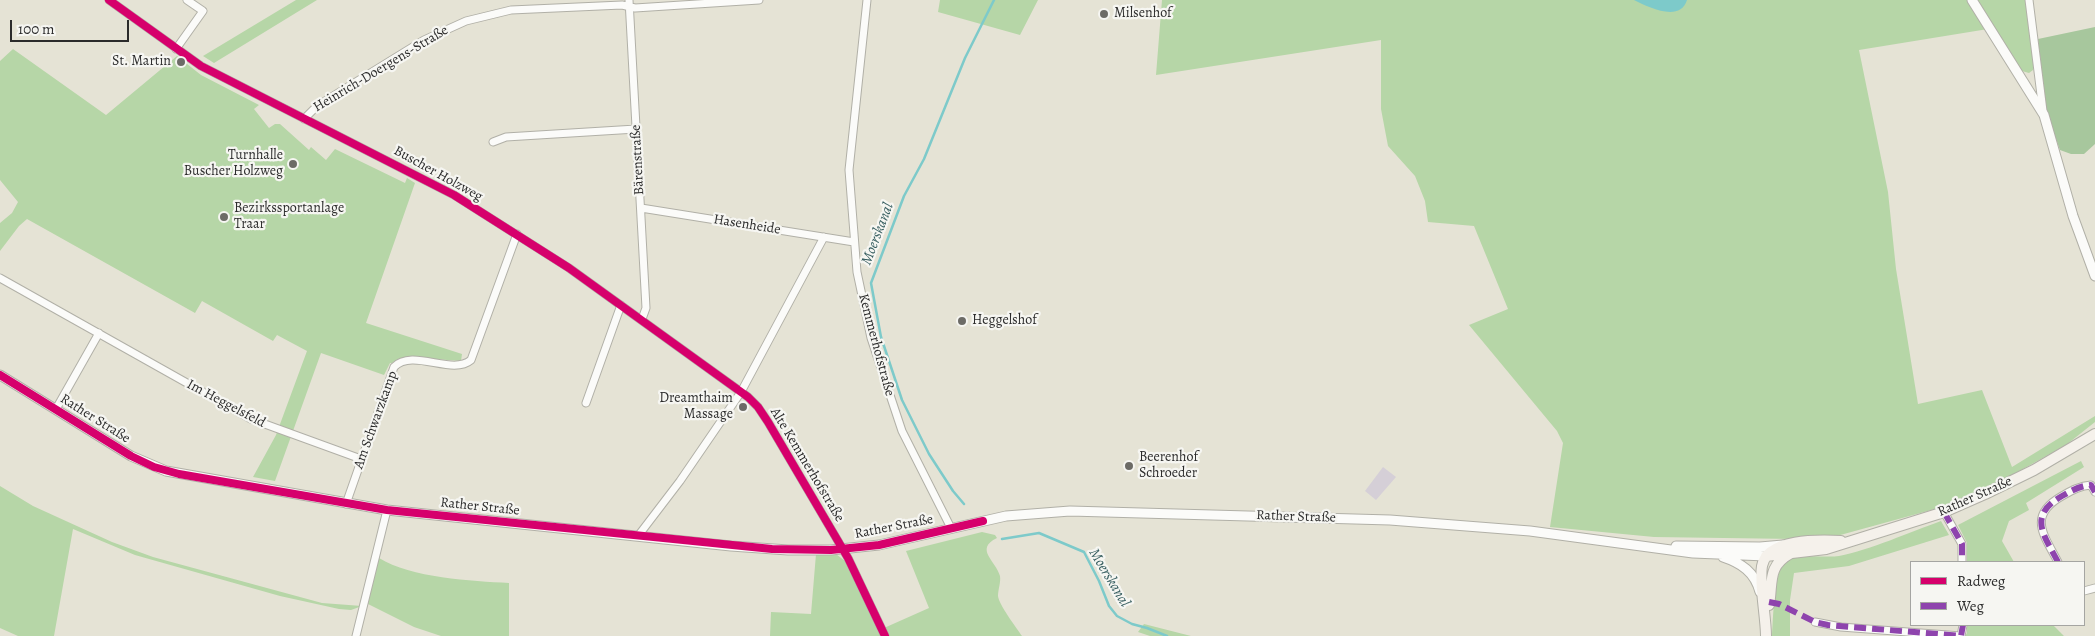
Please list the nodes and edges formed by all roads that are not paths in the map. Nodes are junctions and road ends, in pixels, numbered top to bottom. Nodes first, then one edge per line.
1 (109, 0) edge
2 (188, 0) edge
3 (759, 0) edge
4 (867, 0) edge
5 (1972, 0) edge
6 (2029, 0) edge
7 (629, 3) edge
8 (176, 49) junction
9 (2044, 115) junction
10 (304, 119) junction
11 (636, 129) junction
12 (492, 142) dead end
13 (641, 208) junction
14 (518, 234) junction
15 (824, 237) junction
16 (854, 242) junction
17 (2095, 276) edge
18 (0, 278) edge
19 (621, 305) junction
20 (642, 319) junction
21 (99, 333) junction
22 (0, 375) edge
23 (741, 392) junction
24 (586, 403) dead end
25 (56, 409) junction
26 (2095, 434) edge
27 (361, 459) junction
28 (2095, 492) edge
29 (346, 504) junction
30 (387, 510) junction
31 (1944, 512) junction
32 (951, 528) junction
33 (638, 536) junction
34 (1658, 547) junction
35 (1790, 548) junction
36 (842, 549) junction
37 (1766, 553) junction
38 (1715, 554) junction
39 (1962, 561) edge
40 (2057, 561) edge
41 (1773, 569) junction
42 (1766, 618) junction
43 (1815, 622) dead end
44 (1963, 626) edge
45 (356, 636) edge
46 (884, 636) edge
47 (1766, 636) edge

1 - 8 street, Buscher Holzweg
2 - 8 street
3 - 7 street, Heinrich-Doergens-Straße
4 - 16 street, Kemmerhofstraße
5 - 9 street
6 - 9 street
7 - 10 street, Heinrich-Doergens-Straße
7 - 11 street, Bärenstraße
8 - 10 street, Buscher Holzweg
9 - 17 street
10 - 14 street, Buscher Holzweg
11 - 12 street
11 - 13 street, Bärenstraße
13 - 15 street, Hasenheide
13 - 20 street, Bärenstraße
14 - 19 street, Buscher Holzweg
14 - 27 street, Am Schwarzkamp
15 - 16 street, Hasenheide
15 - 23 street
16 - 32 street, Kemmerhofstraße
18 - 21 street, Im Heggelsfeld
19 - 20 street, Buscher Holzweg
19 - 24 street
20 - 23 street, Buscher Holzweg
21 - 25 street
21 - 27 street, Im Heggelsfeld
22 - 25 street, Rather Straße
23 - 33 street
23 - 36 street, Alte Kemmerhofstraße
25 - 29 street, Rather Straße
26 - 31 main road, Rather Straße
27 - 29 street, Am Schwarzkamp
28 - 40 street
29 - 30 street, Rather Straße
30 - 33 street, Rather Straße
30 - 45 street
31 - 35 main road, Rather Straße
31 - 39 street
32 - 34 street, Rather Straße
32 - 36 street, Rather Straße
33 - 36 street, Rather Straße
34 - 37 street, Rather Straße
34 - 38 street, Rather Straße
35 - 37 main road, Rather Straße
35 - 41 main road
36 - 46 street, Alte Kemmerhofstraße
37 - 38 street, Rather Straße
37 - 41 main road
37 - 42 main road
38 - 42 street, Rather Straße
41 - 42 main road
42 - 47 main road
43 - 44 street

